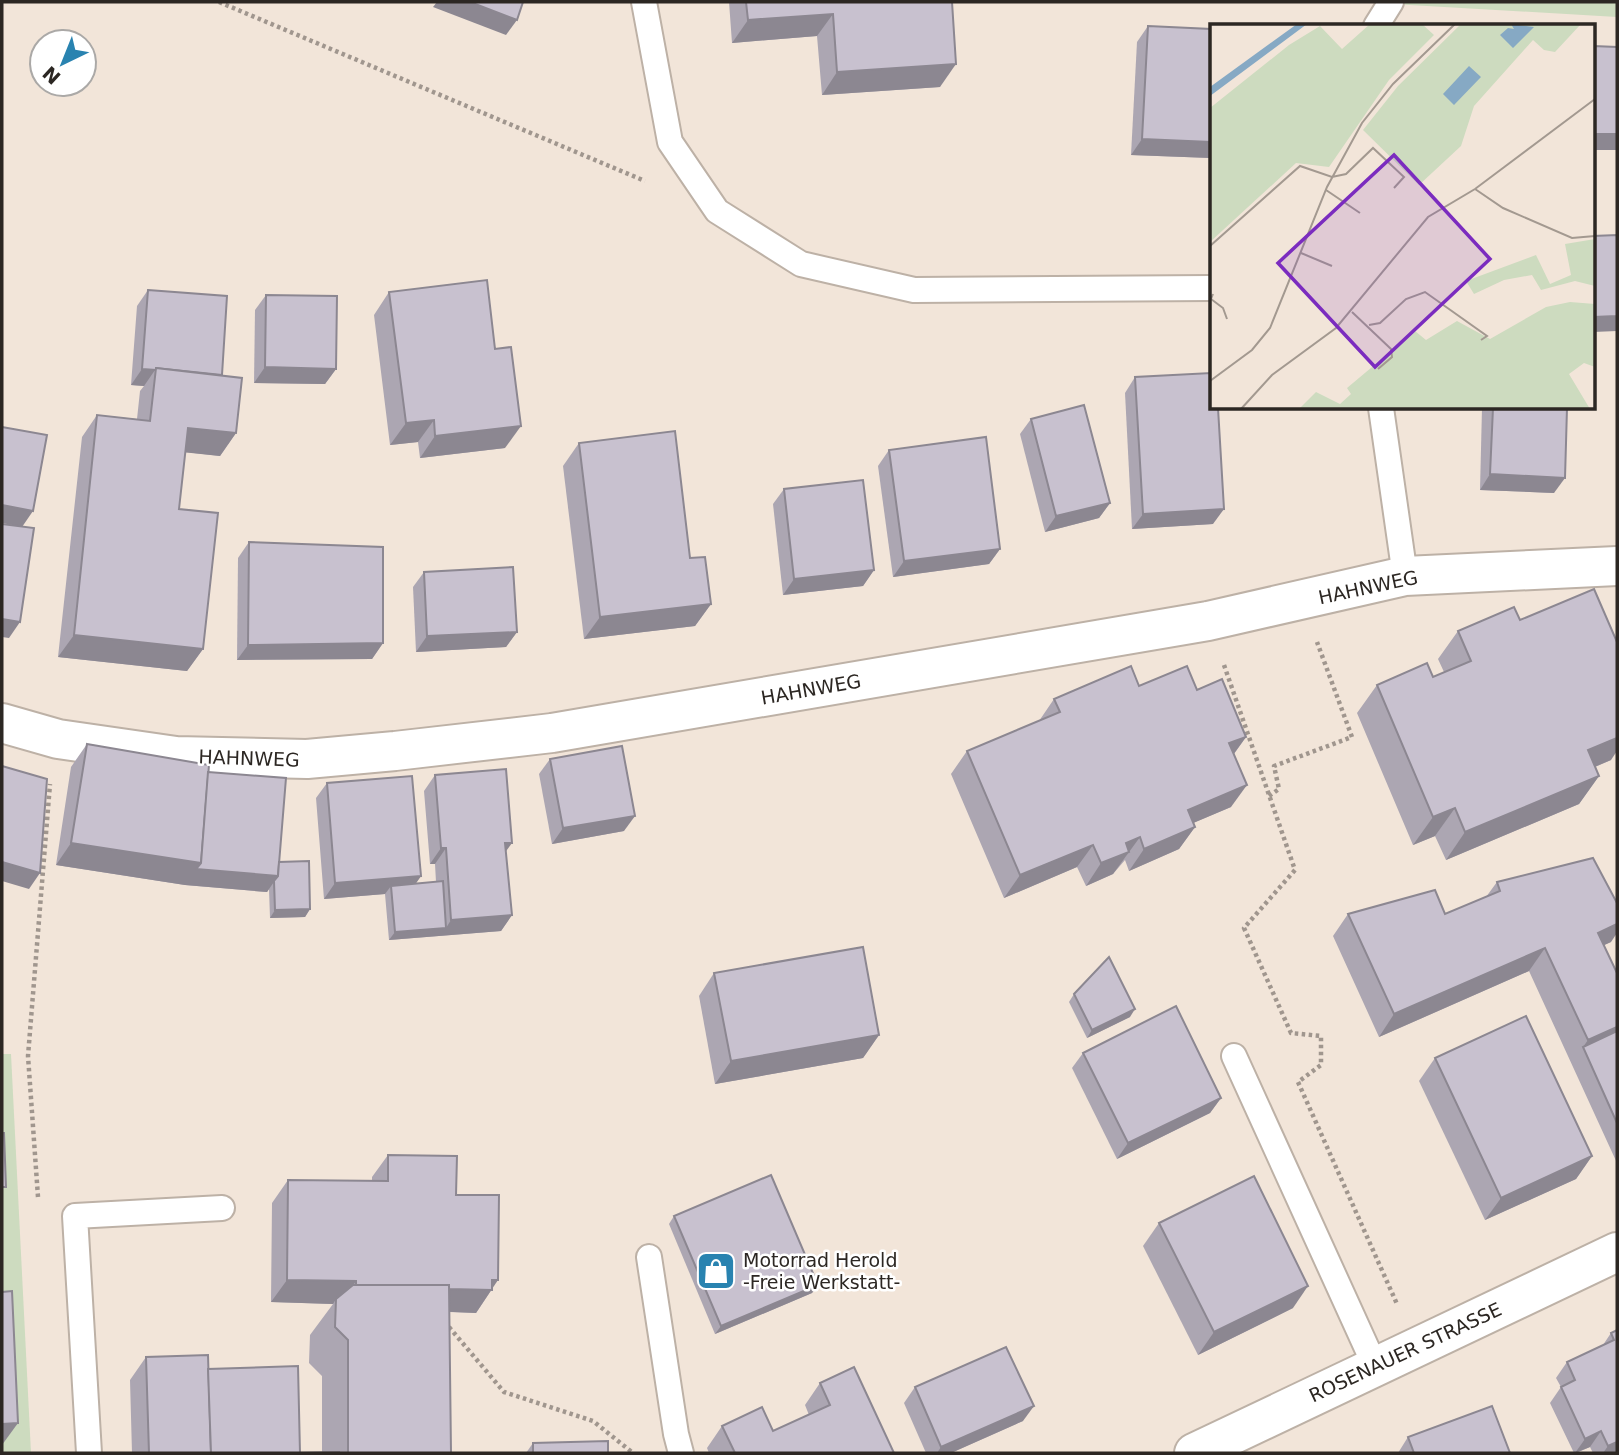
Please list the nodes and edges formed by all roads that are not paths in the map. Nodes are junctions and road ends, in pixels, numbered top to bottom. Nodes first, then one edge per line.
1 (644, 2) edge
2 (1391, 2) edge
3 (1377, 24) edge
4 (1210, 288) edge
5 (1381, 410) edge
6 (1617, 566) edge
7 (1405, 576) junction
8 (2, 723) edge
9 (1234, 1056) dead end
10 (222, 1208) dead end
11 (1617, 1252) edge
12 (649, 1257) dead end
13 (1376, 1366) junction
14 (89, 1453) edge
15 (681, 1453) edge
16 (1194, 1453) edge

1 - 4 lane
2 - 3 lane
5 - 7 lane
6 - 7 street, HAHNWEG
7 - 8 street, HAHNWEG
9 - 13 lane
10 - 14 lane
11 - 13 street, ROSENAUER STRASSE
12 - 15 lane
13 - 16 street, ROSENAUER STRASSE

